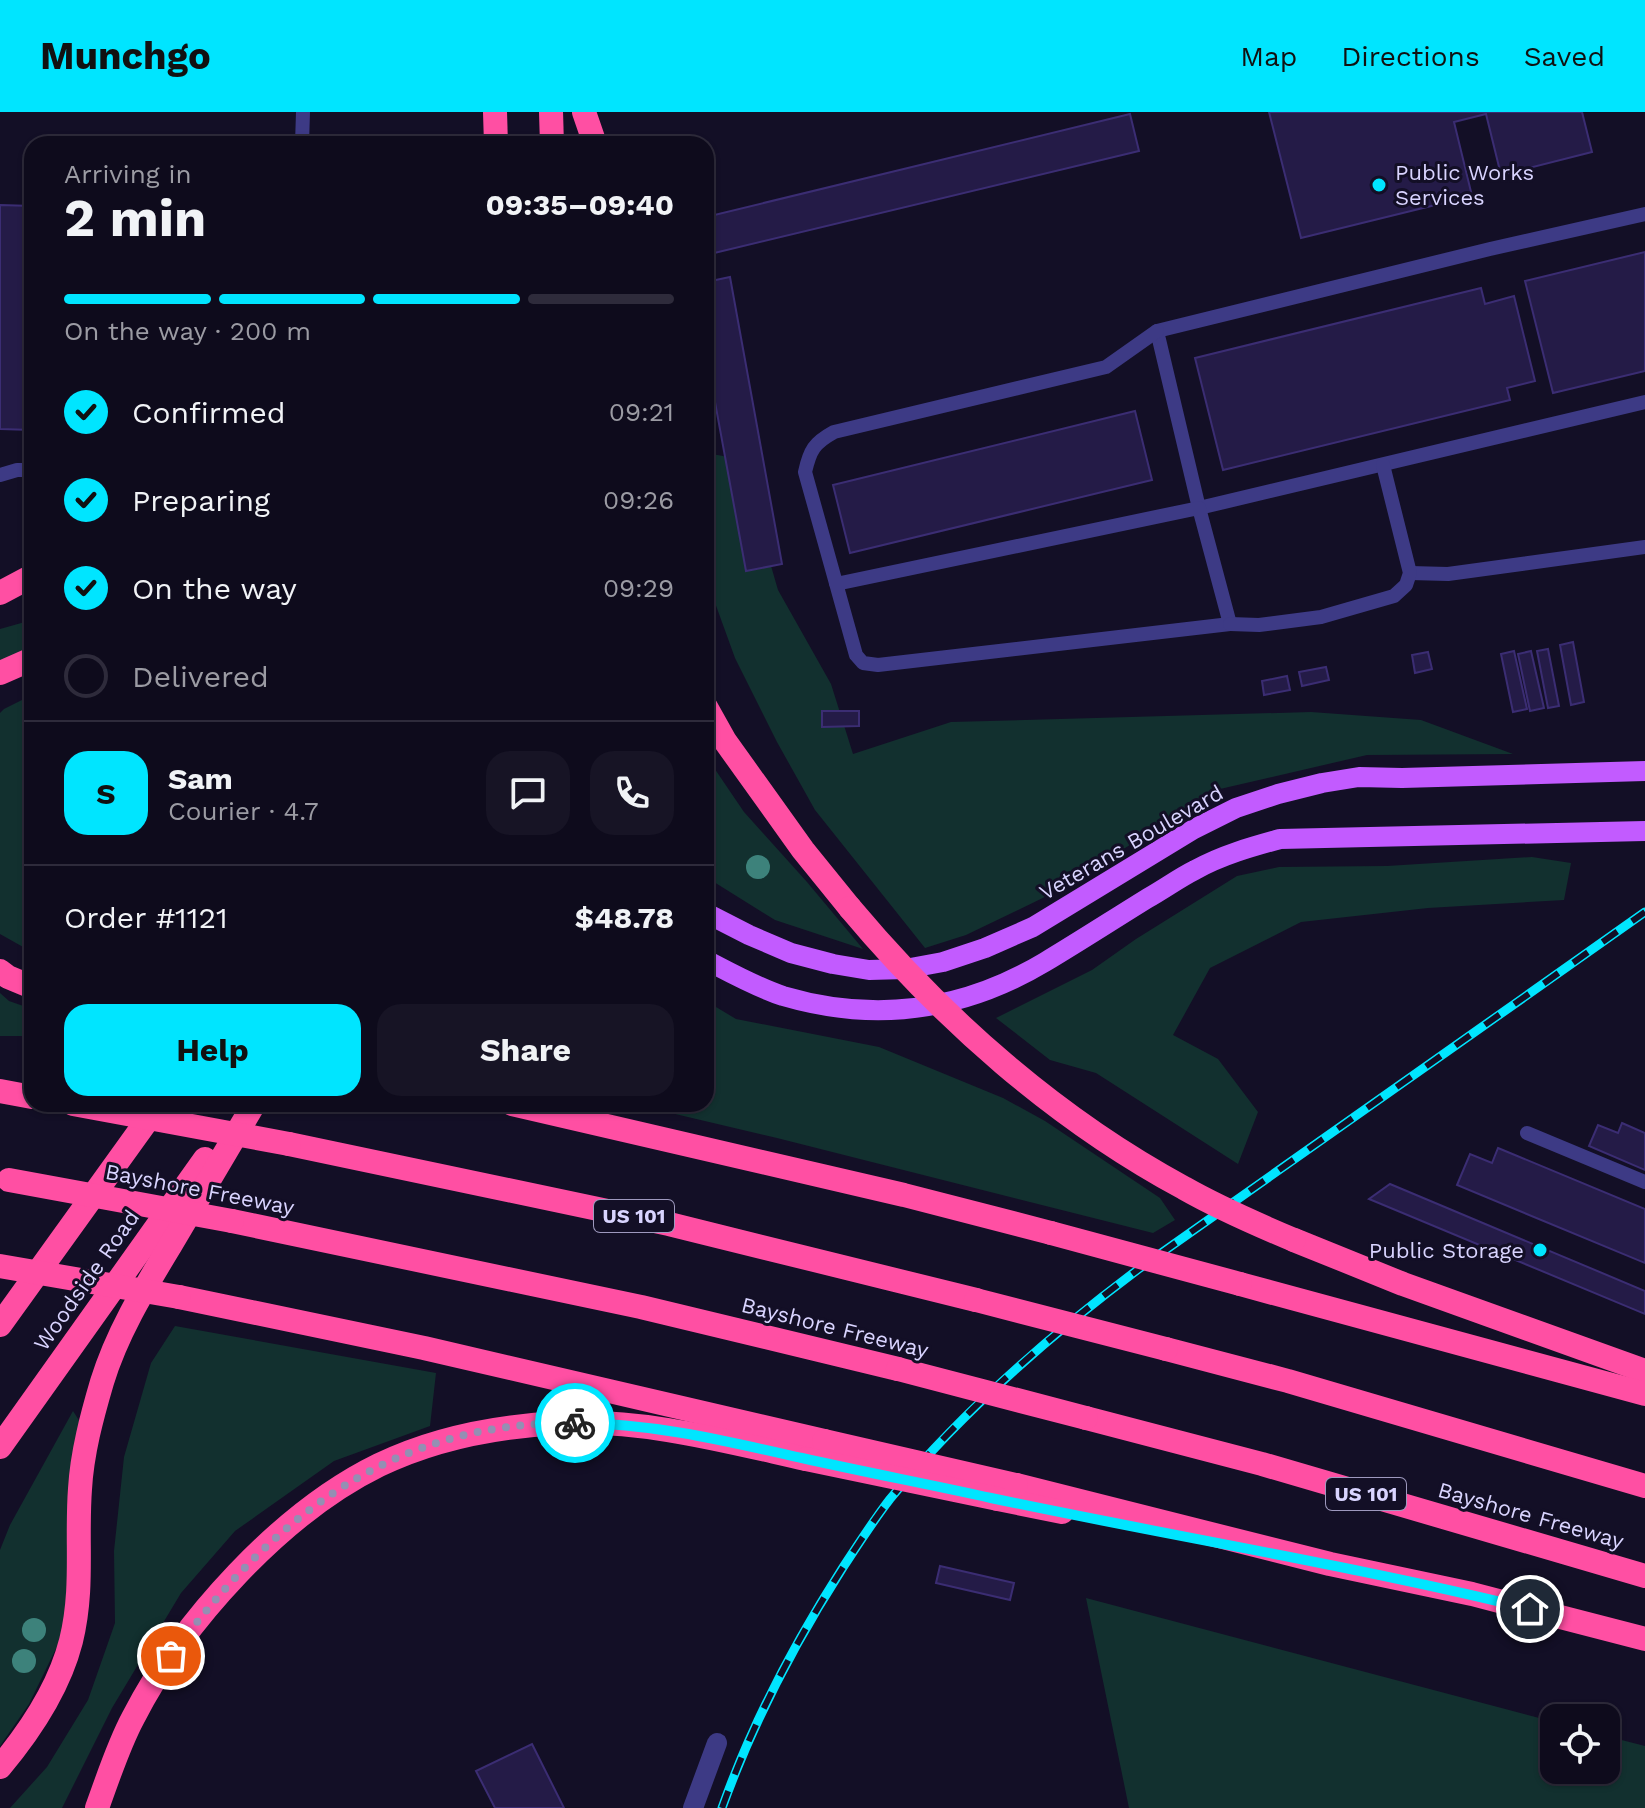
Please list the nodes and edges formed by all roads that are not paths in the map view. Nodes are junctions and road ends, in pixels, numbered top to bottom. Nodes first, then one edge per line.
1 (303, 112) edge
2 (495, 112) edge
3 (551, 112) edge
4 (584, 112) edge
5 (302, 136) edge
6 (496, 136) edge
7 (552, 136) edge
8 (592, 136) edge
9 (1645, 214) edge
10 (1157, 331) junction
11 (1645, 402) edge
12 (1383, 465) junction
13 (24, 470) edge
14 (0, 475) edge
15 (1199, 508) junction
16 (1645, 547) edge
17 (1410, 573) junction
18 (24, 581) edge
19 (836, 584) junction
20 (24, 595) edge
21 (0, 596) edge
22 (1230, 624) junction
23 (24, 662) edge
24 (0, 673) edge
25 (714, 721) edge
26 (1645, 771) edge
27 (1645, 831) edge
28 (714, 917) edge
29 (714, 964) edge
30 (0, 971) edge
31 (24, 984) edge
32 (0, 1091) edge
33 (24, 1096) edge
34 (116, 1112) edge
35 (153, 1112) edge
36 (238, 1112) edge
37 (249, 1112) edge
38 (546, 1112) edge
39 (1527, 1133) dead end
40 (4, 1179) edge
41 (1645, 1182) edge
42 (0, 1266) edge
43 (0, 1322) edge
44 (1645, 1371) edge
45 (1645, 1394) edge
46 (0, 1447) edge
47 (1645, 1486) edge
48 (1007, 1492) junction
49 (1645, 1576) edge
50 (1645, 1639) edge
51 (717, 1743) dead end
52 (0, 1767) edge
53 (97, 1808) edge
54 (693, 1808) edge

1 - 5 lane
2 - 6 highway
3 - 7 highway
4 - 8 highway
9 - 10 lane
10 - 15 lane
10 - 19 lane
11 - 12 lane
12 - 15 lane
12 - 17 lane
13 - 14 lane
15 - 19 lane
15 - 22 lane
16 - 17 lane
17 - 22 lane
18 - 21 highway
19 - 22 lane
20 - 21 highway
23 - 24 highway
25 - 44 highway, bridge
26 - 28 main road, Veterans Boulevard
27 - 29 main road
30 - 31 highway
32 - 33 highway
34 - 47 highway, US 101, bridge
35 - 43 highway, Woodside Road
36 - 46 highway, Woodside Road
37 - 52 highway
38 - 45 highway, bridge
39 - 41 lane
40 - 49 highway, Bayshore Freeway / US 101, bridge
42 - 48 highway, bridge
48 - 50 highway
48 - 53 highway, bridge
51 - 54 street

